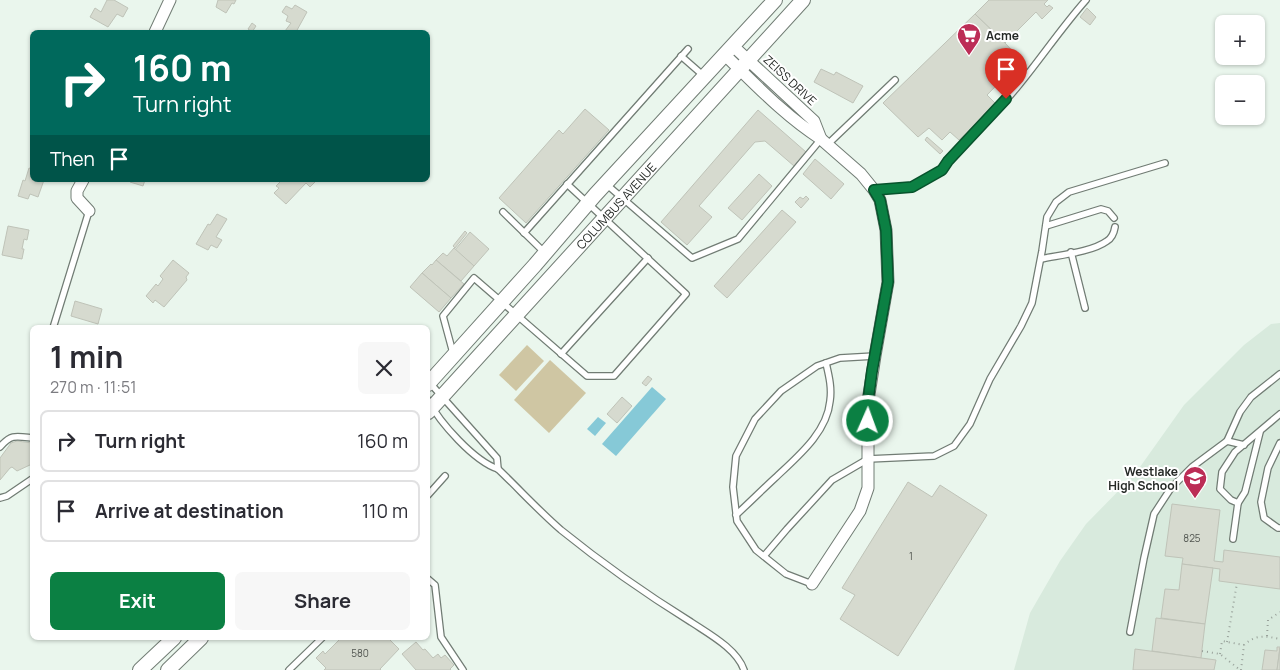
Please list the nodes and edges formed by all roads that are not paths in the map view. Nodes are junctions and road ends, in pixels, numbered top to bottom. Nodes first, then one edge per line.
1 (170, 0) edge
2 (775, 0) edge
3 (803, 0) edge
4 (1086, 0) edge
5 (156, 30) edge
6 (688, 49) dead end
7 (729, 51) junction
8 (681, 56) junction
9 (745, 65) junction
10 (705, 77) junction
11 (895, 80) dead end
12 (824, 142) junction
13 (1165, 163) dead end
14 (81, 182) edge
15 (567, 184) junction
16 (606, 184) junction
17 (874, 190) junction
18 (622, 198) junction
19 (588, 203) junction
20 (89, 211) joint
21 (503, 212) dead end
22 (1114, 218) dead end
23 (604, 219) junction
24 (1046, 226) junction
25 (1115, 227) dead end
26 (524, 233) junction
27 (1071, 252) junction
28 (544, 253) junction
29 (648, 258) junction
30 (1041, 259) junction
31 (501, 302) junction
32 (1084, 308) dead end
33 (515, 315) junction
34 (54, 325) edge
35 (561, 354) junction
36 (453, 355) junction
37 (875, 356) junction
38 (826, 363) junction
39 (1280, 374) edge
40 (430, 381) edge
41 (430, 385) edge
42 (442, 396) junction
43 (430, 405) edge
44 (430, 407) edge
45 (1280, 414) edge
46 (1260, 432) junction
47 (30, 438) edge
48 (1227, 441) junction
49 (1280, 443) edge
50 (1244, 445) junction
51 (0, 447) edge
52 (868, 459) junction
53 (498, 469) junction
54 (444, 476) dead end
55 (30, 480) edge
56 (430, 493) edge
57 (0, 498) edge
58 (1238, 503) junction
59 (736, 515) junction
60 (1280, 528) edge
61 (1232, 539) dead end
62 (764, 556) junction
63 (430, 581) edge
64 (812, 584) joint
65 (1130, 632) dead end
66 (172, 640) edge
67 (199, 640) edge
68 (320, 640) edge
69 (144, 669) edge
70 (168, 670) edge
71 (289, 670) edge
72 (463, 670) edge
73 (744, 670) edge

1 - 5 street
2 - 7 street, COLUMBUS AVENUE
3 - 9 street, COLUMBUS AVENUE
4 - 17 lane
6 - 8 lane
7 - 9 street, ZEISS DRIVE
7 - 10 street, COLUMBUS AVENUE
8 - 10 lane
8 - 15 lane
9 - 12 street, ZEISS DRIVE
9 - 18 street, COLUMBUS AVENUE
10 - 16 street, COLUMBUS AVENUE
11 - 12 lane
12 - 17 street, ZEISS DRIVE
12 - 18 lane
13 - 24 lane
14 - 20 street
15 - 19 lane
15 - 26 lane
16 - 18 lane
16 - 19 street, COLUMBUS AVENUE
17 - 37 street
18 - 23 street, COLUMBUS AVENUE
19 - 23 lane
19 - 28 street, COLUMBUS AVENUE
20 - 34 lane
21 - 26 lane
22 - 24 lane
23 - 29 lane
23 - 33 street, COLUMBUS AVENUE
24 - 30 lane
25 - 27 lane
26 - 28 lane
27 - 30 lane
27 - 32 lane
28 - 31 street, COLUMBUS AVENUE
29 - 35 lane
29 - 35 lane
30 - 52 lane
31 - 33 lane
31 - 36 street, COLUMBUS AVENUE
31 - 36 lane
33 - 35 lane
33 - 42 street, COLUMBUS AVENUE
36 - 40 street, COLUMBUS AVENUE
37 - 38 lane
37 - 52 street
38 - 59 lane
38 - 59 lane
39 - 48 lane
41 - 42 lane
42 - 43 street, COLUMBUS AVENUE
42 - 53 lane
44 - 53 lane
45 - 46 lane
46 - 50 lane
46 - 58 lane
47 - 51 lane
48 - 50 lane
48 - 65 lane
49 - 60 lane
50 - 58 lane
52 - 62 lane
52 - 64 street
53 - 73 lane
54 - 56 lane
55 - 57 lane
58 - 61 lane
59 - 62 lane
62 - 64 lane
63 - 72 lane
66 - 69 street
67 - 70 street
68 - 71 lane

